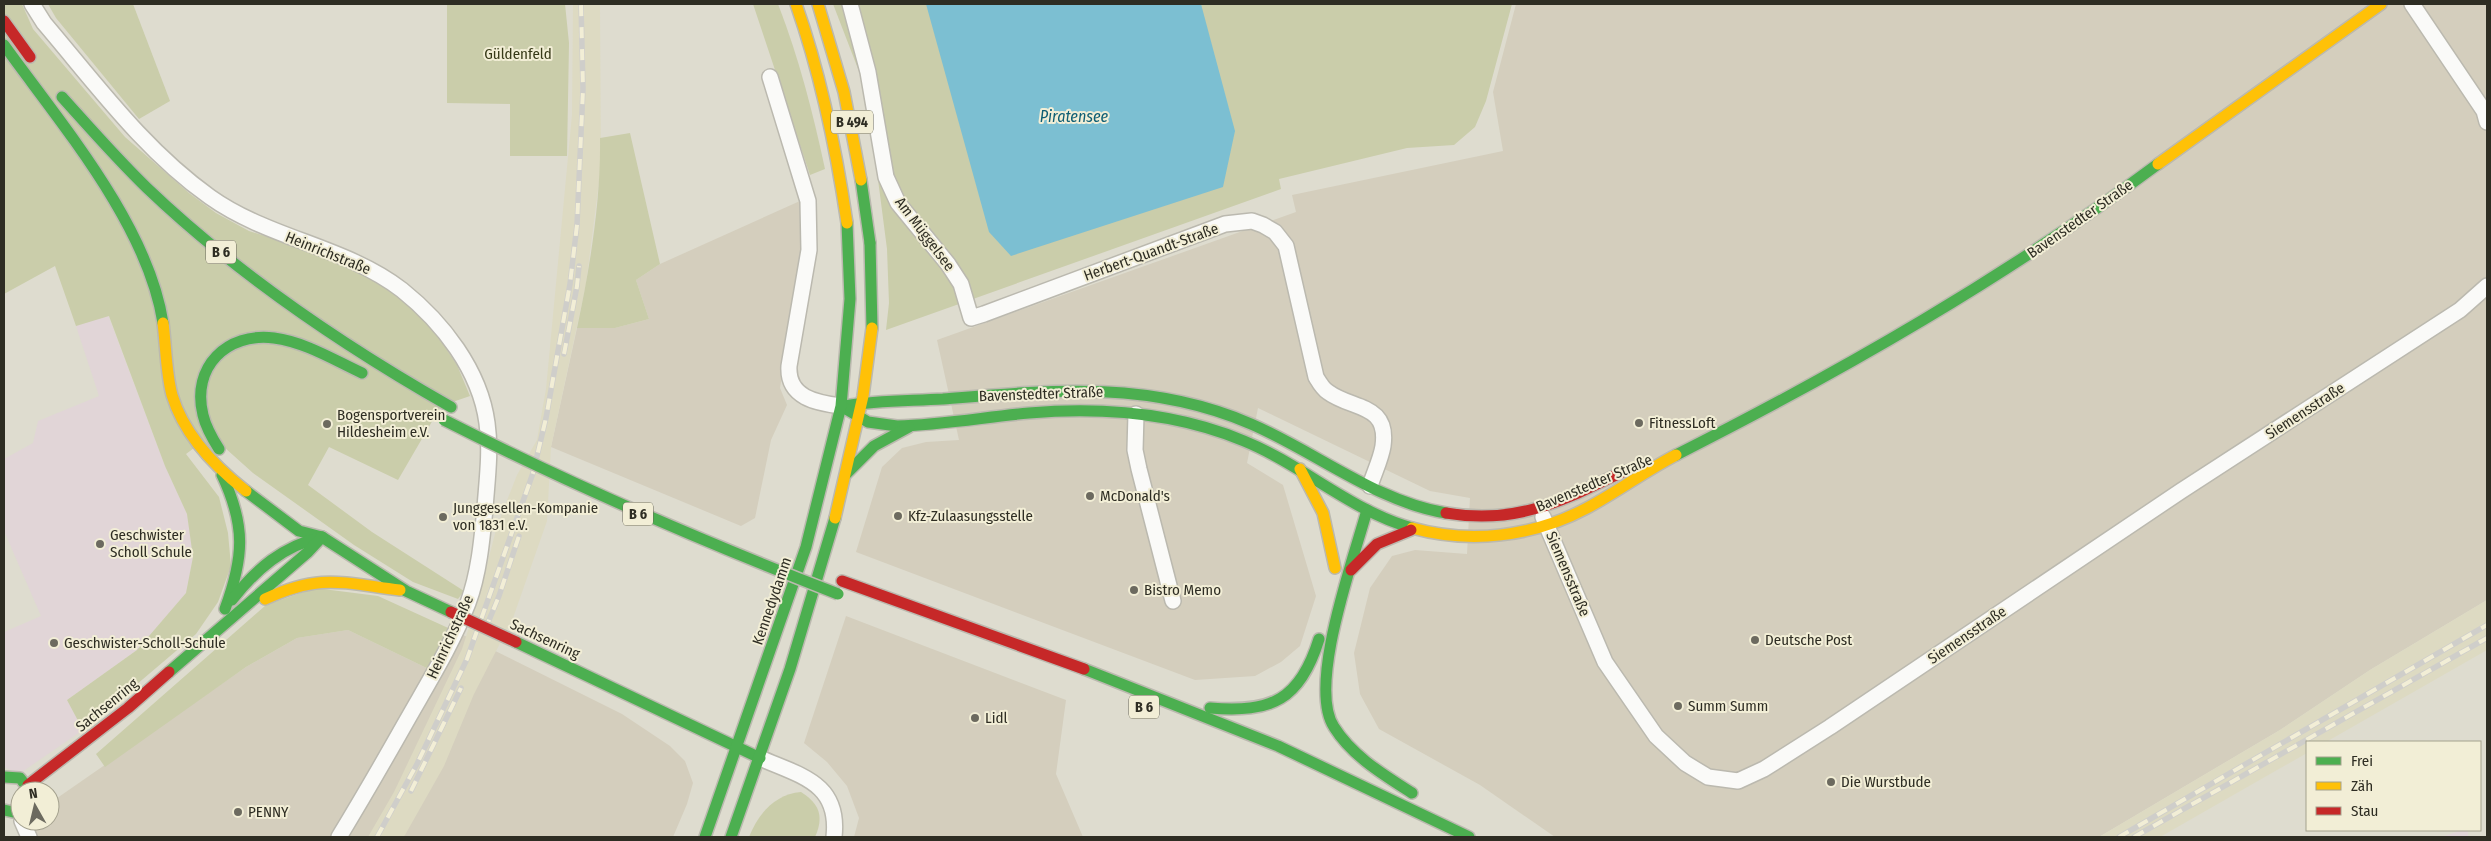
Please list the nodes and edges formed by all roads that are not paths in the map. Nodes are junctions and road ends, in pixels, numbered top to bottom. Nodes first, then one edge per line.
1 (32, 4) edge
2 (796, 4) edge
3 (818, 4) edge
4 (850, 4) edge
5 (2381, 4) edge
6 (2412, 4) edge
7 (4, 21) edge
8 (4, 46) edge
9 (39, 69) dead end
10 (770, 77) dead end
11 (56, 90) dead end
12 (49, 107) junction
13 (2487, 122) edge
14 (116, 179) dead end
15 (2487, 286) edge
16 (971, 318) joint
17 (303, 334) dead end
18 (863, 402) junction
19 (841, 406) junction
20 (1763, 408) junction
21 (455, 409) dead end
22 (1136, 414) junction
23 (440, 418) dead end
24 (860, 418) junction
25 (475, 420) dead end
26 (917, 424) junction
27 (499, 433) dead end
28 (229, 459) dead end
29 (565, 465) dead end
30 (1300, 469) junction
31 (220, 471) junction
32 (846, 474) junction
33 (1370, 486) junction
34 (1352, 506) junction
35 (1539, 508) junction
36 (1367, 510) junction
37 (304, 519) dead end
38 (1548, 525) junction
39 (1411, 530) junction
40 (322, 537) junction
41 (1342, 538) dead end
42 (758, 549) dead end
43 (792, 562) dead end
44 (1350, 571) junction
45 (406, 591) junction
46 (842, 596) dead end
47 (1173, 601) dead end
48 (226, 609) junction
49 (238, 613) junction
50 (1321, 630) dead end
51 (202, 644) junction
52 (1176, 704) junction
53 (737, 748) junction
54 (760, 758) junction
55 (4, 777) edge
56 (23, 781) edge
57 (38, 781) edge
58 (1346, 792) dead end
59 (1418, 797) dead end
60 (1433, 807) dead end
61 (339, 837) edge
62 (705, 837) edge
63 (731, 837) edge
64 (834, 837) edge
65 (1443, 837) edge
66 (1470, 837) edge
67 (1480, 837) edge

1 - 61 street, Heinrichstraße
2 - 19 main road, Kennedydamm / B 494
3 - 18 main road, B 494
4 - 16 street, Am Müggelsee
5 - 20 main road, Bavenstedter Straße
6 - 13 street
7 - 9 main road
8 - 12 main road
10 - 19 street
11 - 21 main road, B 6
12 - 14 main road
12 - 31 main road
15 - 38 street, Siemensstraße
16 - 33 street, Herbert-Quandt-Straße
17 - 28 main road
18 - 19 main road, Bavenstedter Straße
18 - 24 main road, B 494
18 - 33 main road, Bavenstedter Straße
19 - 24 main road, Bavenstedter Straße
19 - 53 main road, Kennedydamm / B 494
20 - 35 main road, Bavenstedter Straße
20 - 38 main road, Bavenstedter Straße
22 - 26 main road, Bavenstedter Straße
22 - 30 main road, Bavenstedter Straße
22 - 47 street
23 - 46 main road, B 6, bridge
24 - 26 main road, Bavenstedter Straße
24 - 32 main road, B 494
25 - 27 main road
26 - 32 main road
29 - 42 main road, B 6
30 - 34 main road, Bavenstedter Straße
30 - 41 main road
31 - 40 main road
31 - 48 main road
32 - 54 main road, B 494
33 - 34 main road, Herbert-Quandt-Straße
33 - 35 main road, Bavenstedter Straße
33 - 36 main road, Herbert-Quandt-Straße
34 - 36 main road, Bavenstedter Straße
35 - 38 street, Siemensstraße
36 - 39 main road, Bavenstedter Straße
36 - 44 main road, Herbert-Quandt-Straße
37 - 40 main road
38 - 39 main road, Bavenstedter Straße
39 - 44 main road
40 - 45 main road, Sachsenring
40 - 48 main road, Sachsenring
40 - 49 main road, Sachsenring
43 - 52 main road, B 6
44 - 59 main road, Herbert-Quandt-Straße
45 - 49 main road
45 - 53 main road, Sachsenring, bridge
48 - 51 main road, Sachsenring
49 - 51 main road, Sachsenring
50 - 52 main road
51 - 57 main road, Sachsenring
52 - 66 main road, B 6
53 - 54 main road, Sachsenring
53 - 62 main road, Kennedydamm
54 - 63 main road
54 - 64 street
55 - 56 main road, Sachsenring
58 - 65 main road
60 - 67 main road

